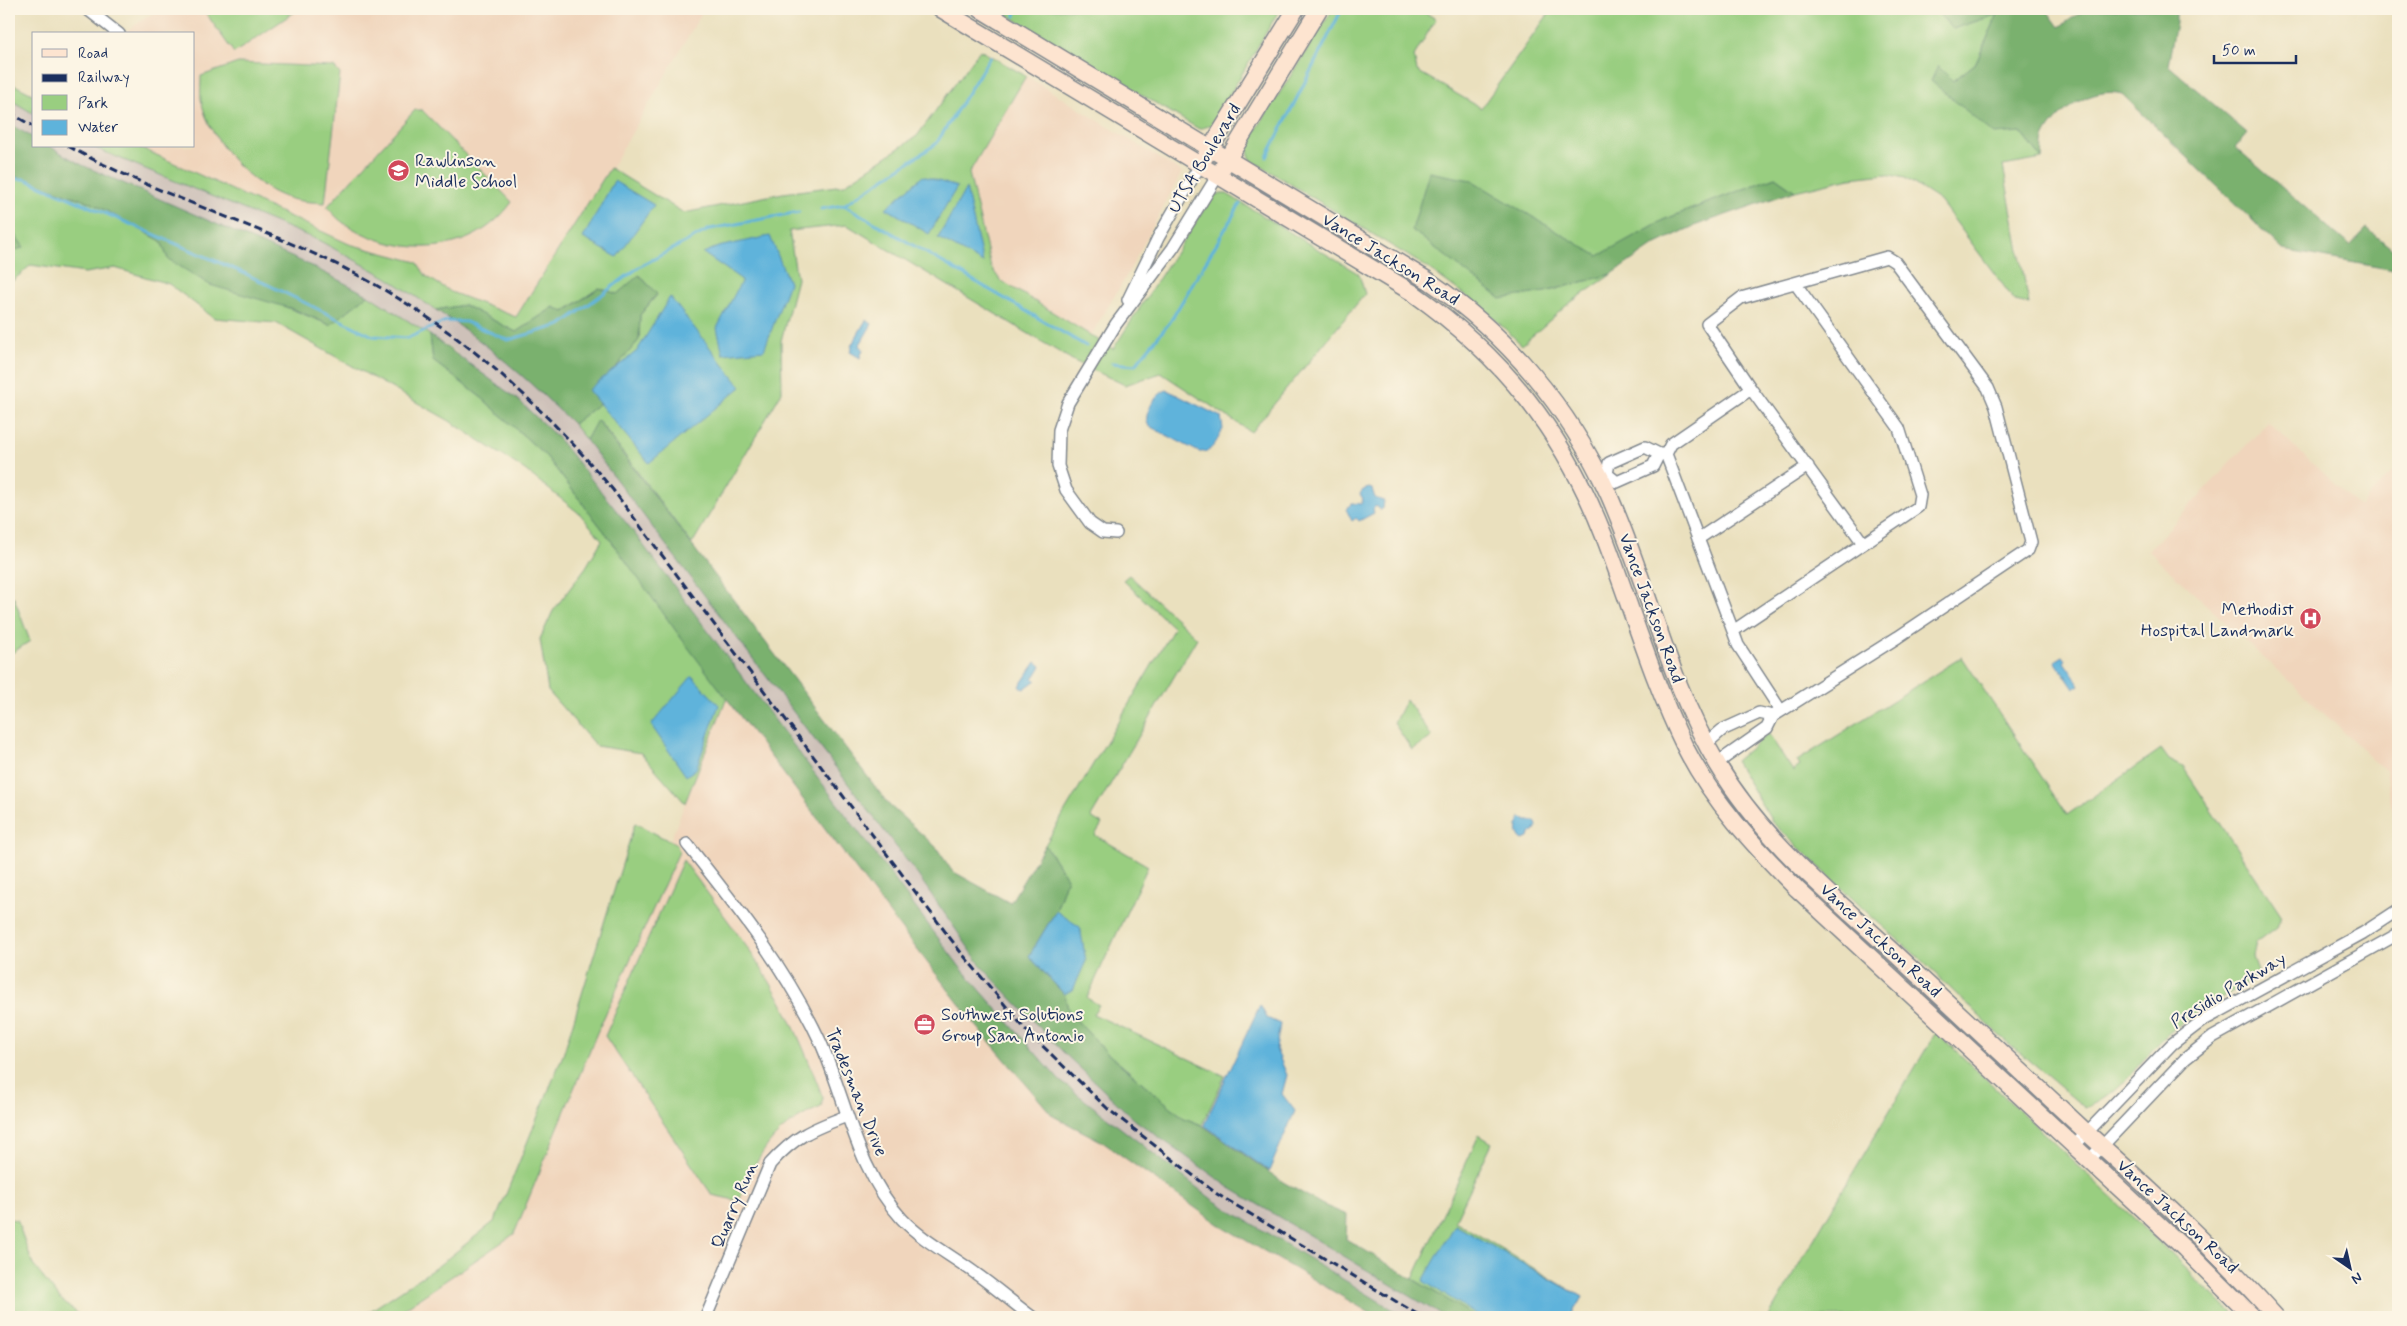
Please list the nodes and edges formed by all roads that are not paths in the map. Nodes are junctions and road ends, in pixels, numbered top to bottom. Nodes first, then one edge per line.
1 (87, 9) edge
2 (941, 9) edge
3 (980, 9) edge
4 (1296, 9) edge
5 (1319, 9) edge
6 (116, 32) edge
7 (1210, 149) junction
8 (1228, 159) junction
9 (1200, 165) junction
10 (1218, 175) junction
11 (1795, 283) junction
12 (1116, 324) junction
13 (1751, 389) junction
14 (1633, 452) junction
15 (1662, 454) junction
16 (1808, 466) junction
17 (1643, 470) junction
18 (1603, 476) junction
19 (1116, 533) dead end
20 (1698, 539) junction
21 (1863, 543) junction
22 (1733, 631) junction
23 (1777, 714) junction
24 (1742, 720) junction
25 (1752, 737) junction
26 (1706, 744) junction
27 (1717, 763) junction
28 (687, 844) dead end
29 (2398, 910) edge
30 (2398, 934) edge
31 (2278, 979) junction
32 (2287, 996) junction
33 (847, 1116) junction
34 (2087, 1132) junction
35 (2102, 1145) junction
36 (2074, 1146) junction
37 (2089, 1160) junction
38 (706, 1317) edge
39 (1032, 1317) edge
40 (2253, 1317) edge
41 (2276, 1317) edge

1 - 6 street
2 - 9 main road, Vance Jackson Road
3 - 7 main road, Vance Jackson Road
4 - 7 main road, UTSA Boulevard
5 - 8 main road, UTSA Boulevard
7 - 8 main road, Vance Jackson Road
7 - 9 main road, UTSA Boulevard
8 - 10 main road, UTSA Boulevard
8 - 18 main road, Vance Jackson Road
9 - 10 main road, Vance Jackson Road
9 - 12 street, UTSA Boulevard
10 - 12 street, UTSA Boulevard
10 - 36 main road, Vance Jackson Road
11 - 13 street
11 - 21 street
11 - 23 street
12 - 19 street, UTSA Boulevard
13 - 15 street
13 - 16 street
14 - 15 street
14 - 17 street
14 - 18 street
15 - 17 street
15 - 20 street
16 - 20 street
16 - 21 street
17 - 18 street
18 - 26 main road, Vance Jackson Road
20 - 22 street
21 - 22 street
22 - 23 street
23 - 24 street
23 - 25 street
24 - 25 street
24 - 26 street
25 - 27 street
26 - 27 main road, Vance Jackson Road
27 - 34 main road, Vance Jackson Road
28 - 33 street, Tradesman Drive
29 - 31 street, Presidio Parkway
30 - 32 street, Presidio Parkway
31 - 32 street
31 - 34 street, Presidio Parkway
32 - 35 street, Presidio Parkway
33 - 38 street, Quarry Run
33 - 39 street, Tradesman Drive
34 - 35 main road, Vance Jackson Road
34 - 36 street, Presidio Parkway
35 - 37 street, Presidio Parkway
35 - 41 main road, Vance Jackson Road
36 - 37 main road, Vance Jackson Road
37 - 40 main road, Vance Jackson Road

